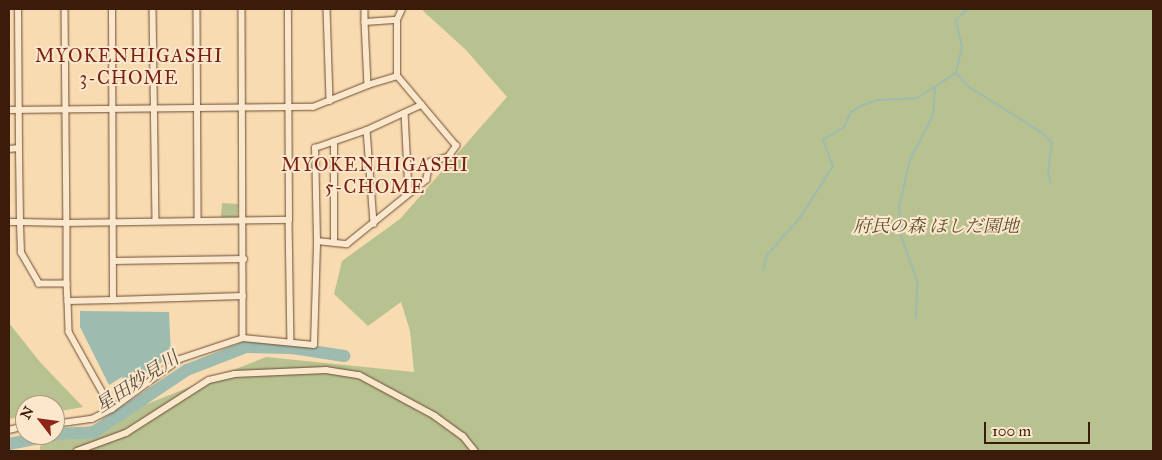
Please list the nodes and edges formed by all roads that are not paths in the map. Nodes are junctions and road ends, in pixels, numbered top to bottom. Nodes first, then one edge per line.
1 (18, 9) edge
2 (65, 9) edge
3 (112, 9) edge
4 (153, 9) edge
5 (197, 9) edge
6 (242, 9) edge
7 (288, 9) edge
8 (327, 9) edge
9 (365, 9) edge
10 (402, 9) edge
11 (397, 20) junction
12 (365, 22) junction
13 (397, 76) junction
14 (368, 85) junction
15 (330, 100) junction
16 (421, 105) junction
17 (199, 108) junction
18 (288, 108) junction
19 (67, 109) junction
20 (111, 109) junction
21 (154, 109) junction
22 (242, 109) junction
23 (9, 110) edge
24 (20, 110) junction
25 (405, 113) junction
26 (367, 130) junction
27 (334, 142) junction
28 (19, 148) junction
29 (9, 149) edge
30 (409, 193) junction
31 (156, 220) junction
32 (198, 220) junction
33 (289, 220) junction
34 (244, 221) junction
35 (9, 222) edge
36 (20, 222) junction
37 (113, 222) junction
38 (67, 223) junction
39 (374, 224) junction
40 (316, 242) junction
41 (334, 243) junction
42 (244, 259) junction
43 (113, 261) junction
44 (67, 284) junction
45 (243, 296) junction
46 (113, 300) junction
47 (68, 301) junction
48 (243, 338) junction
49 (291, 342) junction
50 (112, 409) junction
51 (65, 423) edge
52 (77, 451) edge
53 (475, 451) edge

1 - 24 street
2 - 19 street
3 - 20 street
4 - 21 street
5 - 17 street
6 - 22 street
7 - 18 street
8 - 15 street
9 - 12 street
10 - 11 street
11 - 12 street
11 - 13 street
12 - 14 street
13 - 14 street
13 - 16 street
14 - 15 street
15 - 18 street
16 - 25 street
16 - 30 street
17 - 21 street
17 - 22 street
17 - 32 street
18 - 22 street
18 - 33 street
19 - 20 street
19 - 24 street
19 - 38 street
20 - 21 street
20 - 37 street
21 - 31 street
22 - 34 street
23 - 24 street
24 - 28 street
25 - 26 street
25 - 30 street
26 - 27 street
26 - 39 street
27 - 40 street
27 - 41 street
28 - 29 street
28 - 36 street
30 - 39 street
31 - 32 street
31 - 37 street
32 - 34 street
33 - 34 street
33 - 49 street
34 - 42 street
35 - 36 street
36 - 38 street
36 - 44 street
37 - 38 street
37 - 43 street
38 - 44 street
39 - 41 street
40 - 41 street
40 - 49 street
42 - 43 street
42 - 45 street
43 - 46 street
44 - 47 street
45 - 46 street
45 - 48 street
46 - 47 street
47 - 50 street
48 - 49 street
48 - 50 street
50 - 51 street
52 - 53 street

